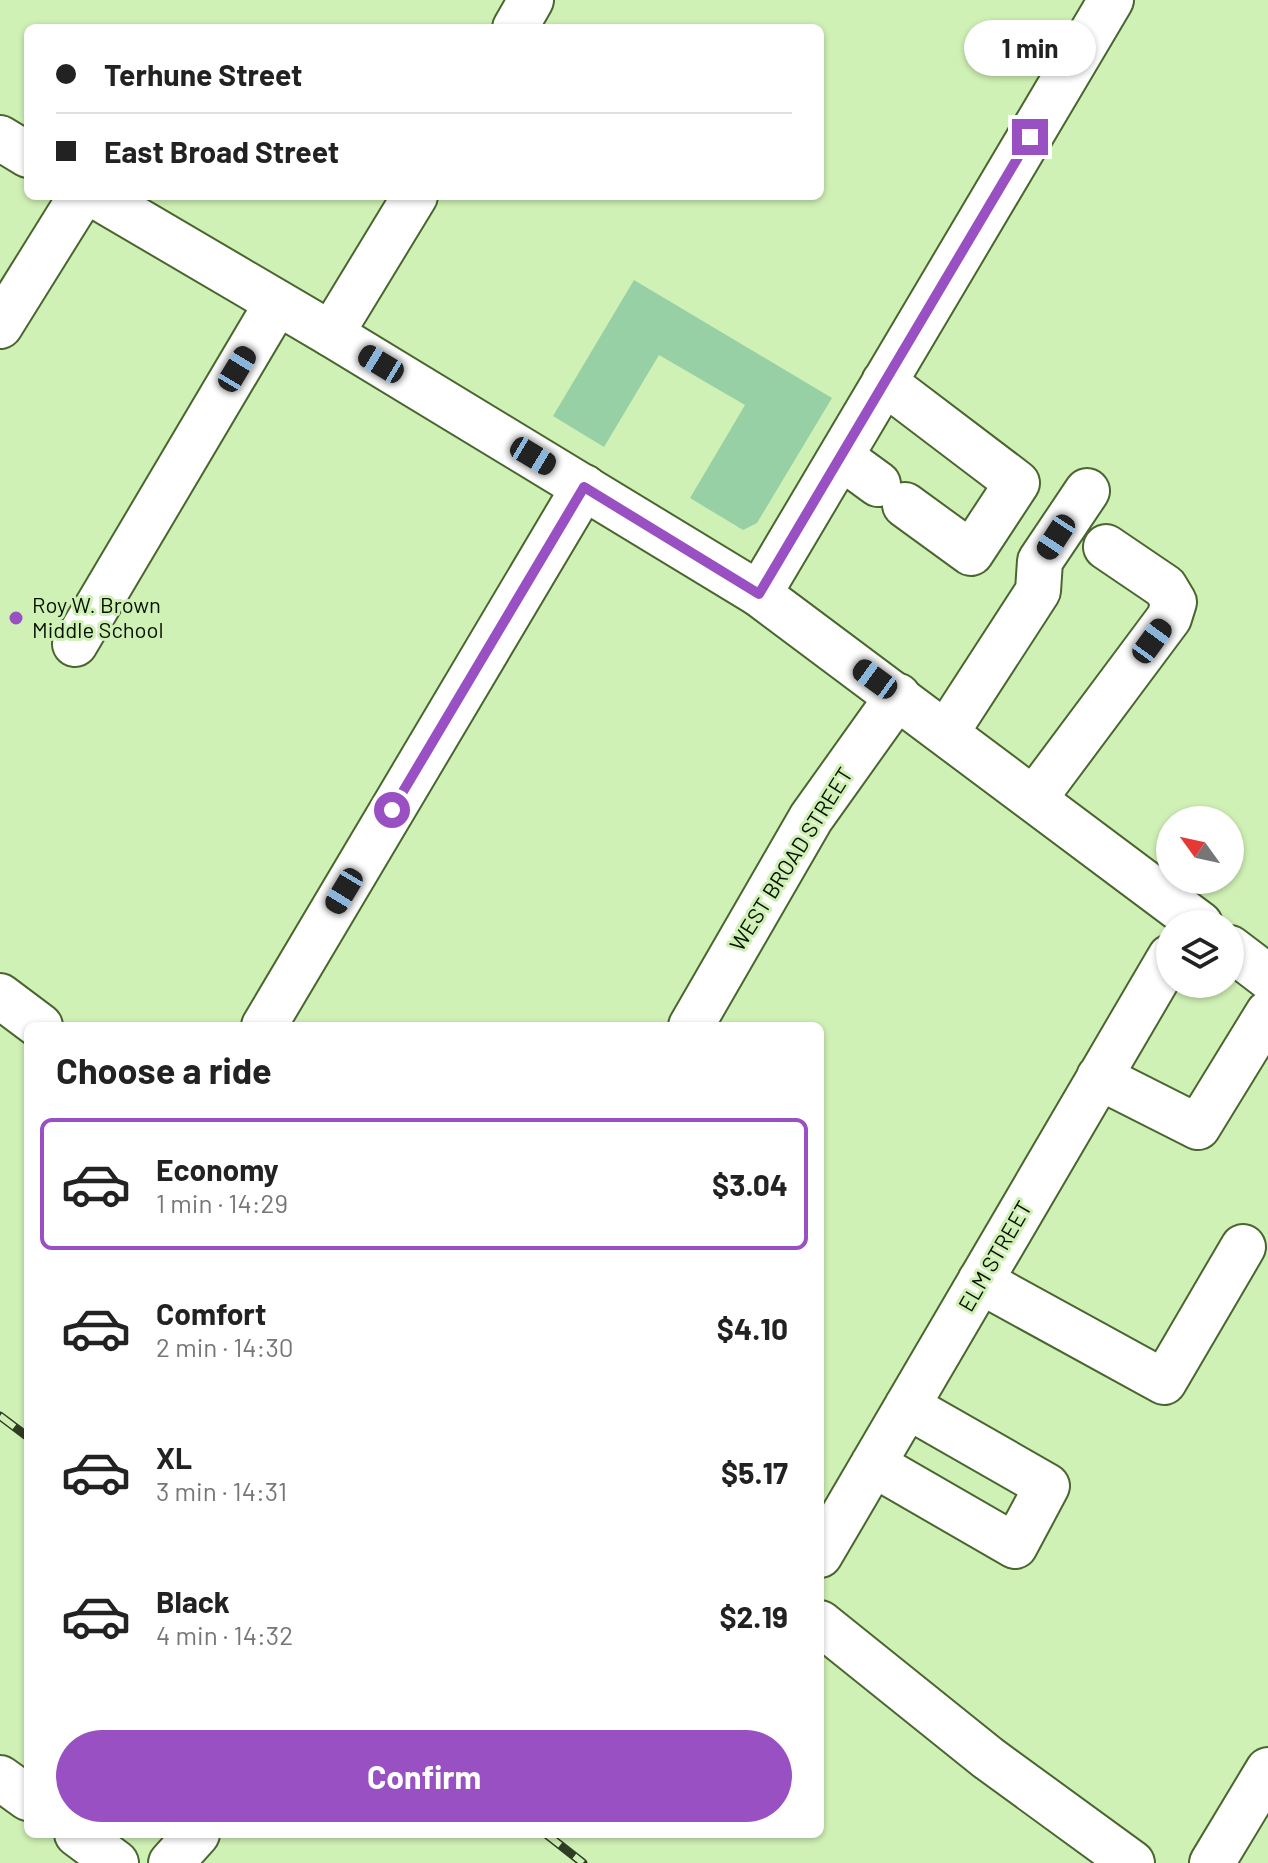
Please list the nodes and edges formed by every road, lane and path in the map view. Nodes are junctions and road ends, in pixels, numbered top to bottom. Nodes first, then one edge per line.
1 (531, 0) edge
2 (1111, 0) edge
3 (517, 24) edge
4 (0, 138) edge
5 (24, 153) edge
6 (79, 200) edge
7 (112, 200) edge
8 (413, 200) edge
9 (145, 208) edge
10 (277, 303) junction
11 (0, 326) edge
12 (331, 334) junction
13 (884, 382) junction
14 (841, 457) junction
15 (584, 487) junction
16 (1087, 491) dead end
17 (1106, 547) dead end
18 (759, 594) junction
19 (75, 644) dead end
20 (898, 696) junction
21 (946, 733) junction
22 (1034, 799) junction
23 (1178, 910) edge
24 (1156, 981) edge
25 (0, 996) edge
26 (1268, 1013) edge
27 (35, 1022) edge
28 (266, 1022) edge
29 (693, 1022) edge
30 (1099, 1077) junction
31 (1243, 1247) dead end
32 (980, 1281) junction
33 (907, 1406) junction
34 (873, 1464) junction
35 (824, 1548) edge
36 (824, 1626) edge
37 (1268, 1770) edge
38 (0, 1778) edge
39 (24, 1795) edge
40 (82, 1838) edge
41 (193, 1838) edge
42 (116, 1863) edge
43 (171, 1863) edge
44 (1132, 1863) edge
45 (1212, 1863) edge

1 - 3 street
2 - 13 street
4 - 5 street
6 - 11 street
7 - 9 street
8 - 12 street
9 - 10 street
10 - 12 street
10 - 19 street
12 - 15 street
13 - 14 street
13 - 14 street
14 - 18 street
15 - 18 street
15 - 28 street
16 - 21 street
17 - 22 street
18 - 20 street
20 - 21 street
20 - 29 street, WEST BROAD STREET
21 - 22 street
22 - 23 street
24 - 30 street, ELM STREET
25 - 27 street
26 - 30 street
30 - 32 street, ELM STREET
31 - 32 street
32 - 33 street, ELM STREET
33 - 34 street, ELM STREET
33 - 34 street
34 - 35 street, ELM STREET
36 - 44 street
37 - 45 street
38 - 39 street
40 - 42 street
41 - 43 street

